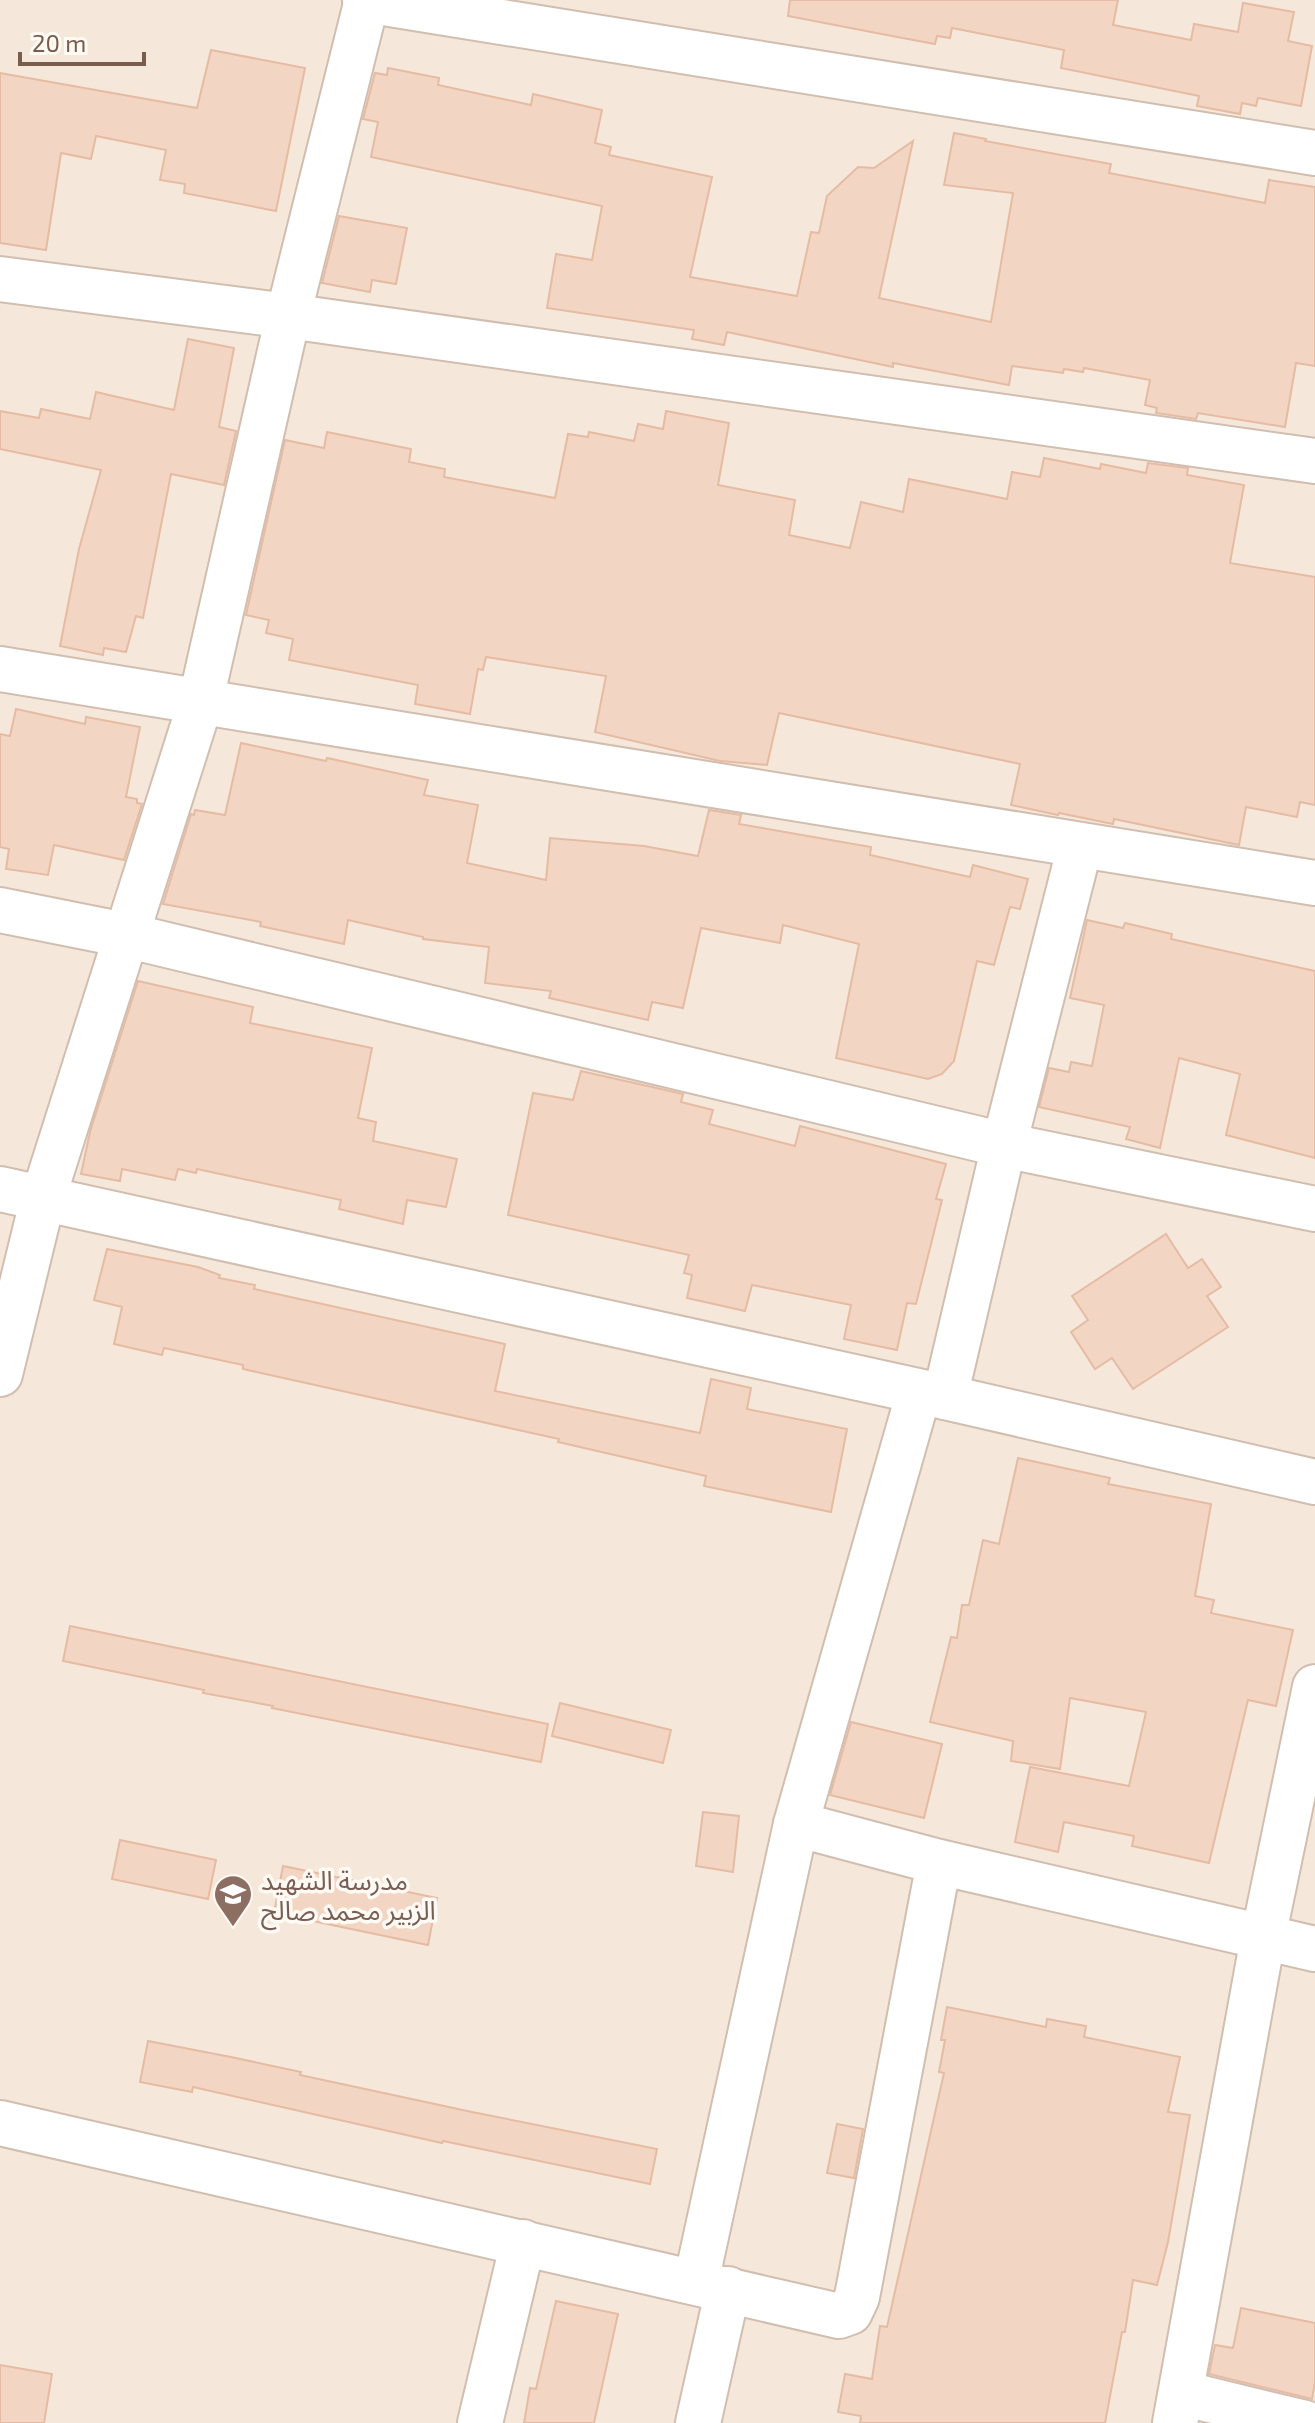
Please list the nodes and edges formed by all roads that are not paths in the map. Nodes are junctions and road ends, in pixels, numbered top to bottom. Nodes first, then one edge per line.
1 (366, 0) edge
2 (1315, 153) edge
3 (0, 279) edge
4 (288, 316) junction
5 (1315, 461) edge
6 (0, 669) edge
7 (200, 704) junction
8 (1080, 846) junction
9 (1315, 883) edge
10 (0, 910) edge
11 (125, 935) junction
12 (1004, 1145) junction
13 (0, 1189) edge
14 (43, 1198) junction
15 (1315, 1209) edge
16 (0, 1374) edge
17 (932, 1394) junction
18 (1315, 1482) edge
19 (1315, 1687) edge
20 (796, 1824) junction
21 (939, 1862) junction
22 (1263, 1938) junction
23 (1315, 1949) edge
24 (0, 2123) edge
25 (523, 2242) junction
26 (712, 2286) junction
27 (1178, 2408) edge
28 (480, 2423) edge
29 (698, 2423) edge
30 (1305, 2423) edge

1 - 2 street
1 - 4 street
3 - 4 street
4 - 5 street
4 - 7 street
6 - 7 street
7 - 8 street
7 - 11 street
8 - 9 street
8 - 12 street
10 - 11 street
11 - 12 street
11 - 14 street
12 - 15 street
12 - 17 street
13 - 14 street
14 - 16 street
14 - 17 street
17 - 18 street
17 - 20 street
19 - 22 street
20 - 21 street
20 - 26 street
21 - 22 street
21 - 26 street
22 - 23 street
22 - 27 street
24 - 25 street
25 - 26 street
25 - 28 street
26 - 29 street
27 - 30 street

